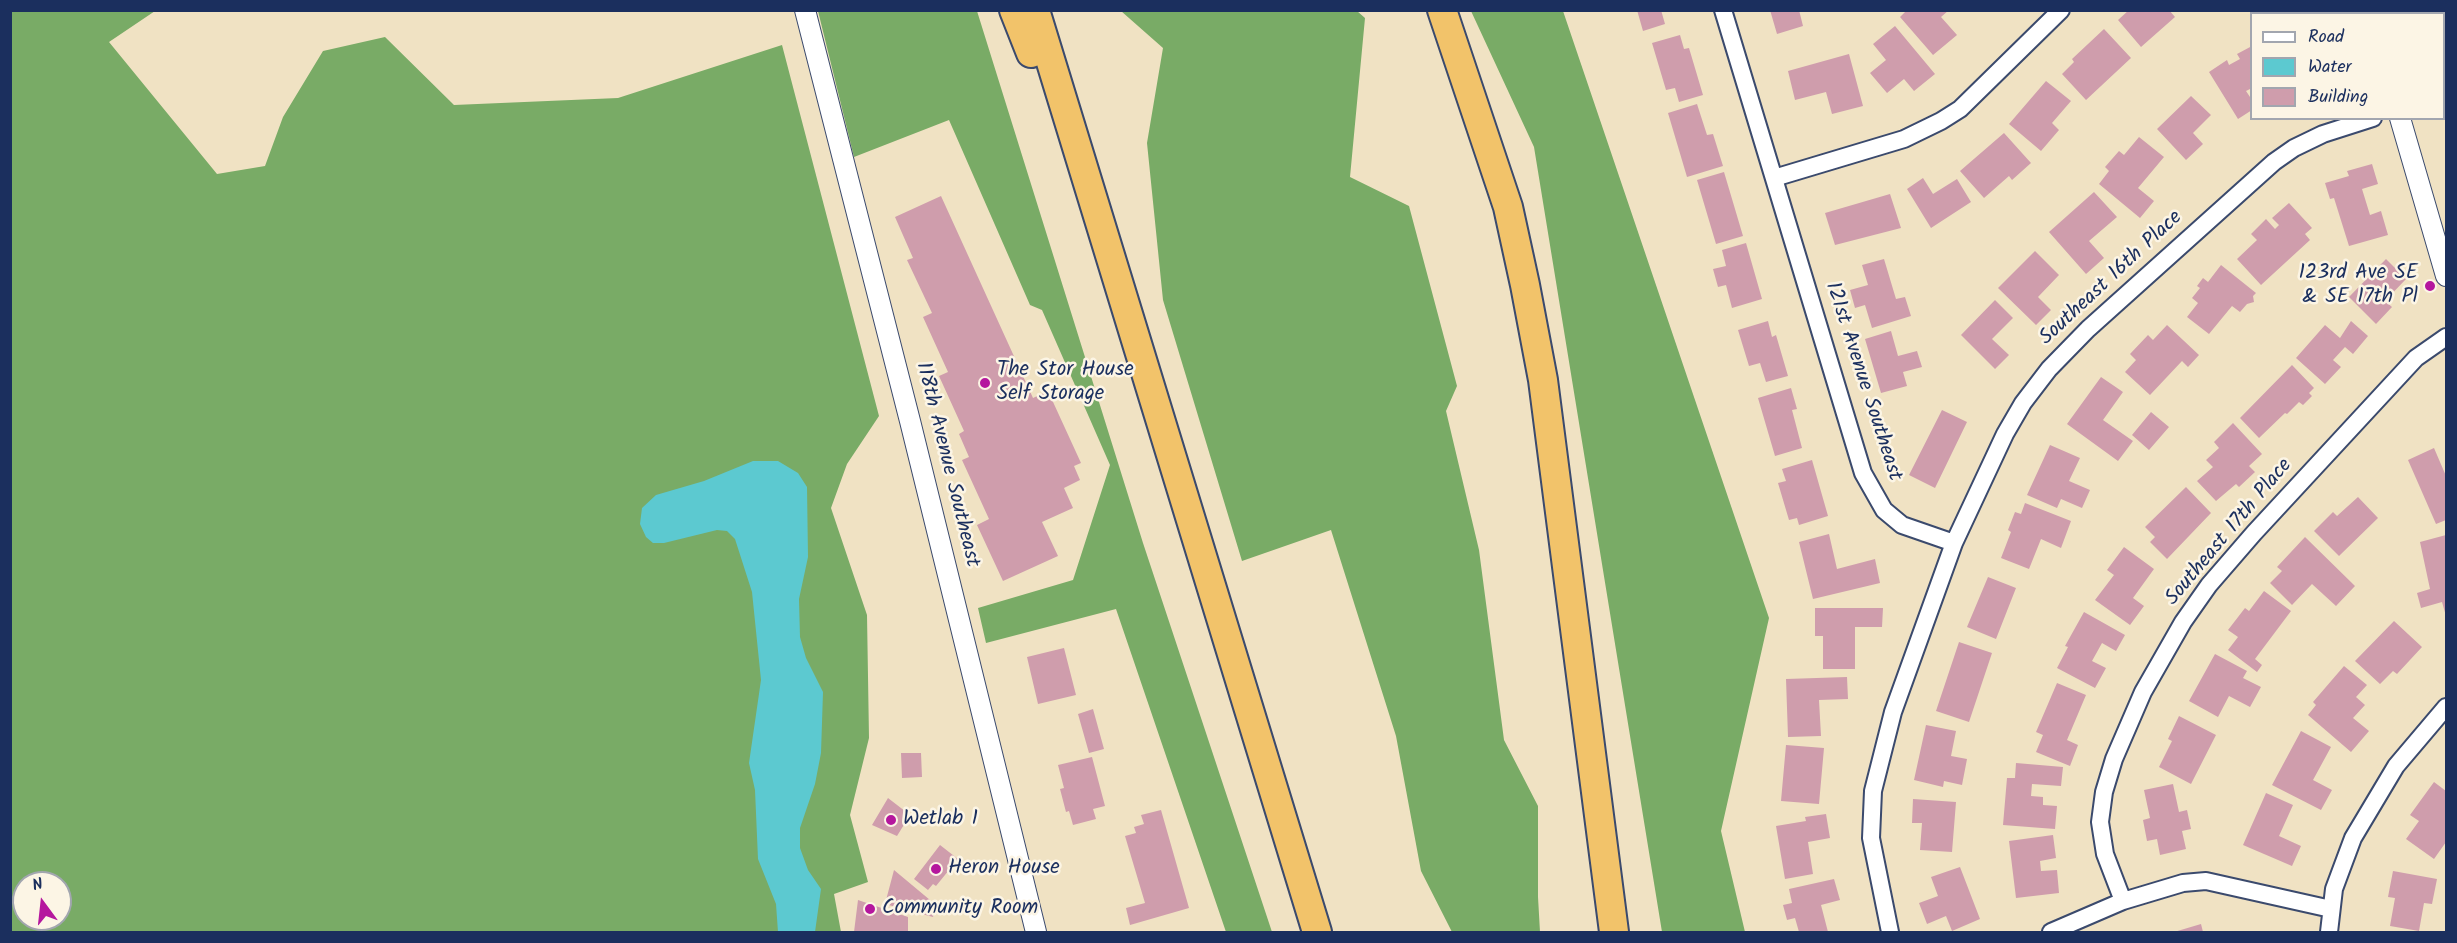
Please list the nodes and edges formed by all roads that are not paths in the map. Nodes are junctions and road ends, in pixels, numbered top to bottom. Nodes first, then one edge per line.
1 (805, 10) edge
2 (1014, 10) edge
3 (1035, 10) edge
4 (1442, 10) edge
5 (1723, 10) edge
6 (2061, 10) edge
7 (2367, 120) edge
8 (2401, 120) edge
9 (1774, 178) junction
10 (1102, 224) junction
11 (2446, 276) edge
12 (2446, 337) edge
13 (1954, 543) junction
14 (2446, 707) edge
15 (2123, 901) junction
16 (2331, 909) junction
17 (1036, 933) edge
18 (1317, 933) edge
19 (1614, 933) edge
20 (1890, 933) edge
21 (2051, 933) edge
22 (2329, 933) edge

1 - 17 street, 118th Avenue Southeast
2 - 10 highway
3 - 10 highway
4 - 19 highway
5 - 9 street, 121st Avenue Southeast
6 - 9 street
7 - 13 street, Southeast 16th Place
8 - 11 street
9 - 13 street, 121st Avenue Southeast
10 - 18 highway
12 - 15 street, Southeast 17th Place
13 - 20 street
14 - 16 street
15 - 16 street
15 - 21 street
16 - 22 street

